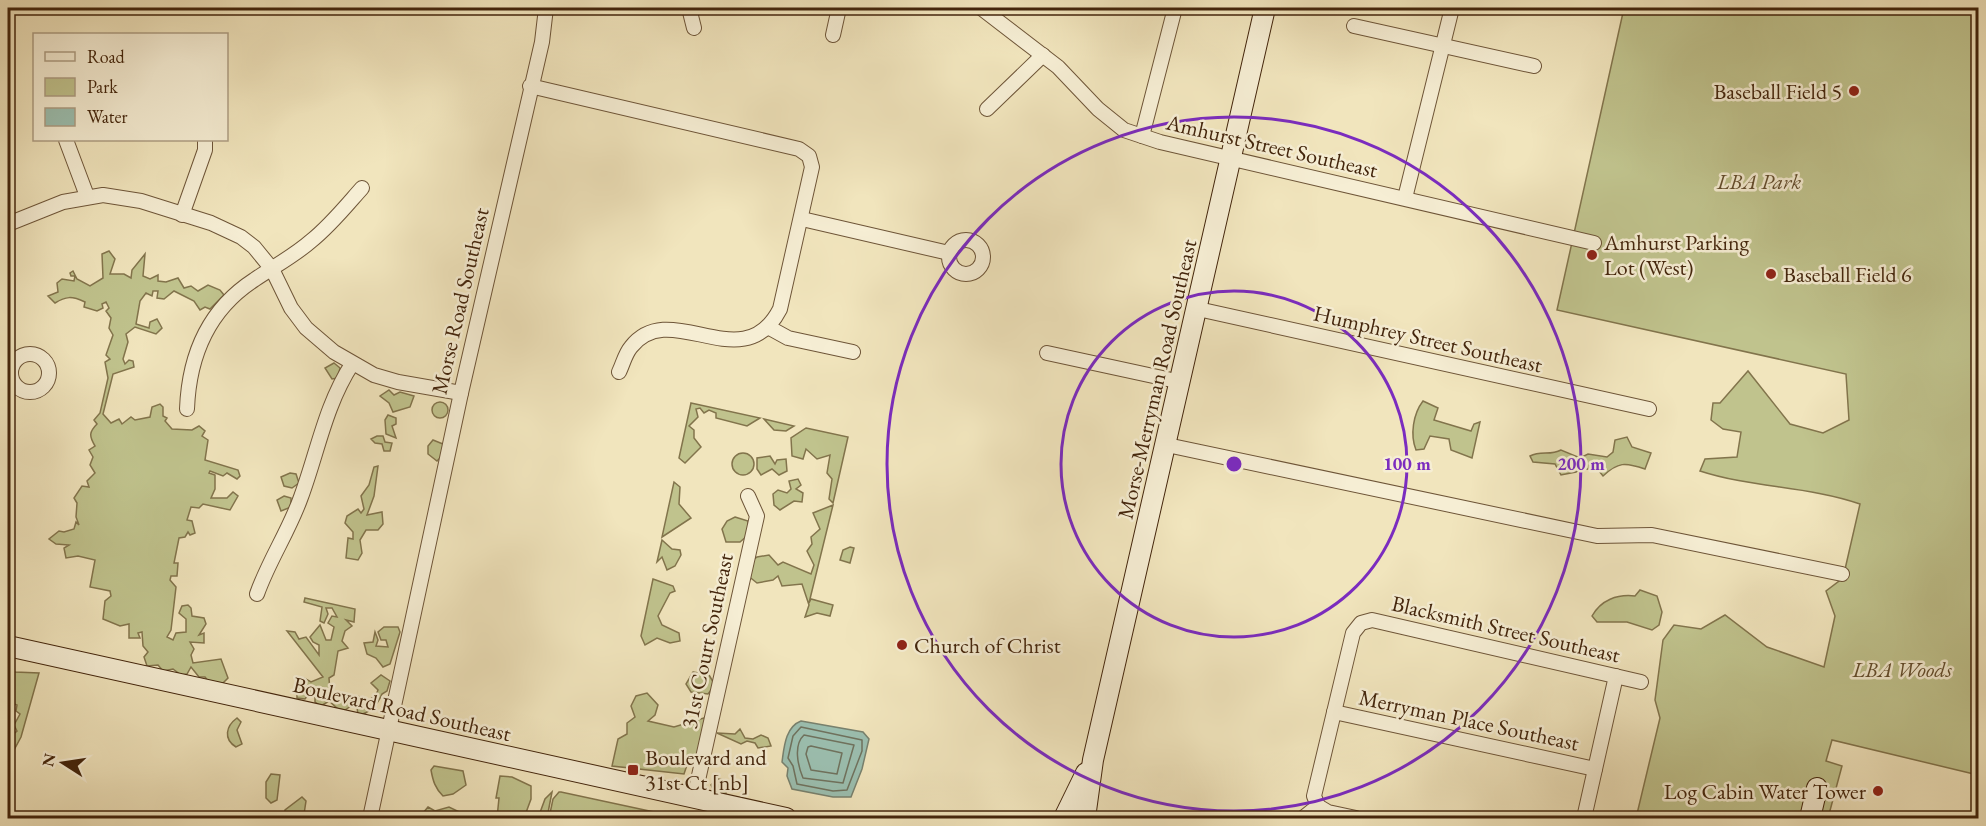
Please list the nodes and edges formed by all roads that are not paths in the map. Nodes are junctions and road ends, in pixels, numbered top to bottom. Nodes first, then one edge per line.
1 (546, 8) edge
2 (689, 8) edge
3 (839, 8) edge
4 (1175, 8) edge
5 (1265, 8) edge
6 (1452, 8) edge
7 (986, 9) edge
8 (1354, 26) dead end
9 (694, 28) dead end
10 (833, 34) dead end
11 (1444, 45) junction
12 (1043, 55) junction
13 (1534, 66) dead end
14 (530, 86) junction
15 (987, 110) dead end
16 (1142, 136) junction
17 (66, 141) edge
18 (205, 141) edge
19 (1232, 159) junction
20 (362, 188) dead end
21 (87, 196) junction
22 (1405, 198) junction
23 (182, 215) junction
24 (802, 219) junction
25 (8, 224) edge
26 (1594, 243) dead end
27 (950, 253) dead end
28 (272, 269) junction
29 (1198, 309) junction
30 (768, 327) junction
31 (853, 352) dead end
32 (1047, 353) dead end
33 (352, 364) junction
34 (619, 372) dead end
35 (1181, 382) junction
36 (461, 393) junction
37 (187, 410) dead end
38 (1649, 410) dead end
39 (1167, 445) junction
40 (748, 496) dead end
41 (1842, 574) dead end
42 (258, 594) dead end
43 (8, 646) edge
44 (1616, 676) junction
45 (1641, 682) dead end
46 (1334, 712) junction
47 (389, 730) junction
48 (1093, 760) junction
49 (1595, 769) junction
50 (1817, 789) dead end
51 (694, 798) junction
52 (1318, 806) junction
53 (370, 819) edge
54 (786, 819) edge
55 (1064, 819) edge
56 (1085, 819) edge
57 (1303, 819) edge
58 (1356, 819) edge
59 (1584, 819) edge
60 (1810, 819) edge

1 - 14 street, Morse Road Southeast
2 - 9 street
3 - 10 street
4 - 16 street
5 - 19 street, Morse-Merryman Road Southeast
6 - 11 street
7 - 12 street, Amhurst Street Southeast
8 - 11 street
11 - 13 street
11 - 22 street
12 - 15 street
12 - 16 street, Amhurst Street Southeast
14 - 24 street
14 - 36 street, Morse Road Southeast
16 - 19 street, Amhurst Street Southeast
17 - 21 street
18 - 23 street
19 - 22 street, Amhurst Street Southeast
19 - 29 street, Morse-Merryman Road Southeast
20 - 28 street
21 - 23 street
21 - 25 street
22 - 26 street, Amhurst Street Southeast
23 - 28 street
24 - 27 street
24 - 30 street
28 - 33 street
28 - 37 street
29 - 35 street, Morse-Merryman Road Southeast
29 - 38 street, Humphrey Street Southeast
30 - 31 street
30 - 34 street
32 - 35 street
33 - 36 street
33 - 42 street
35 - 39 street, Morse-Merryman Road Southeast
36 - 47 street, Morse Road Southeast
39 - 41 street
39 - 48 street, Morse-Merryman Road Southeast
40 - 51 street, 31st Court Southeast
43 - 47 street, Boulevard Road Southeast
44 - 45 street, Blacksmith Street Southeast
44 - 46 street, Blacksmith Street Southeast
44 - 49 street
46 - 49 street, Merryman Place Southeast
46 - 52 street
47 - 51 street, Boulevard Road Southeast
47 - 53 street, Morse Road Southeast
48 - 55 street, Morse-Merryman Road Southeast
48 - 56 street, Morse-Merryman Road Southeast
49 - 59 street
50 - 60 street
51 - 54 street, Boulevard Road Southeast
52 - 57 street
52 - 58 street

